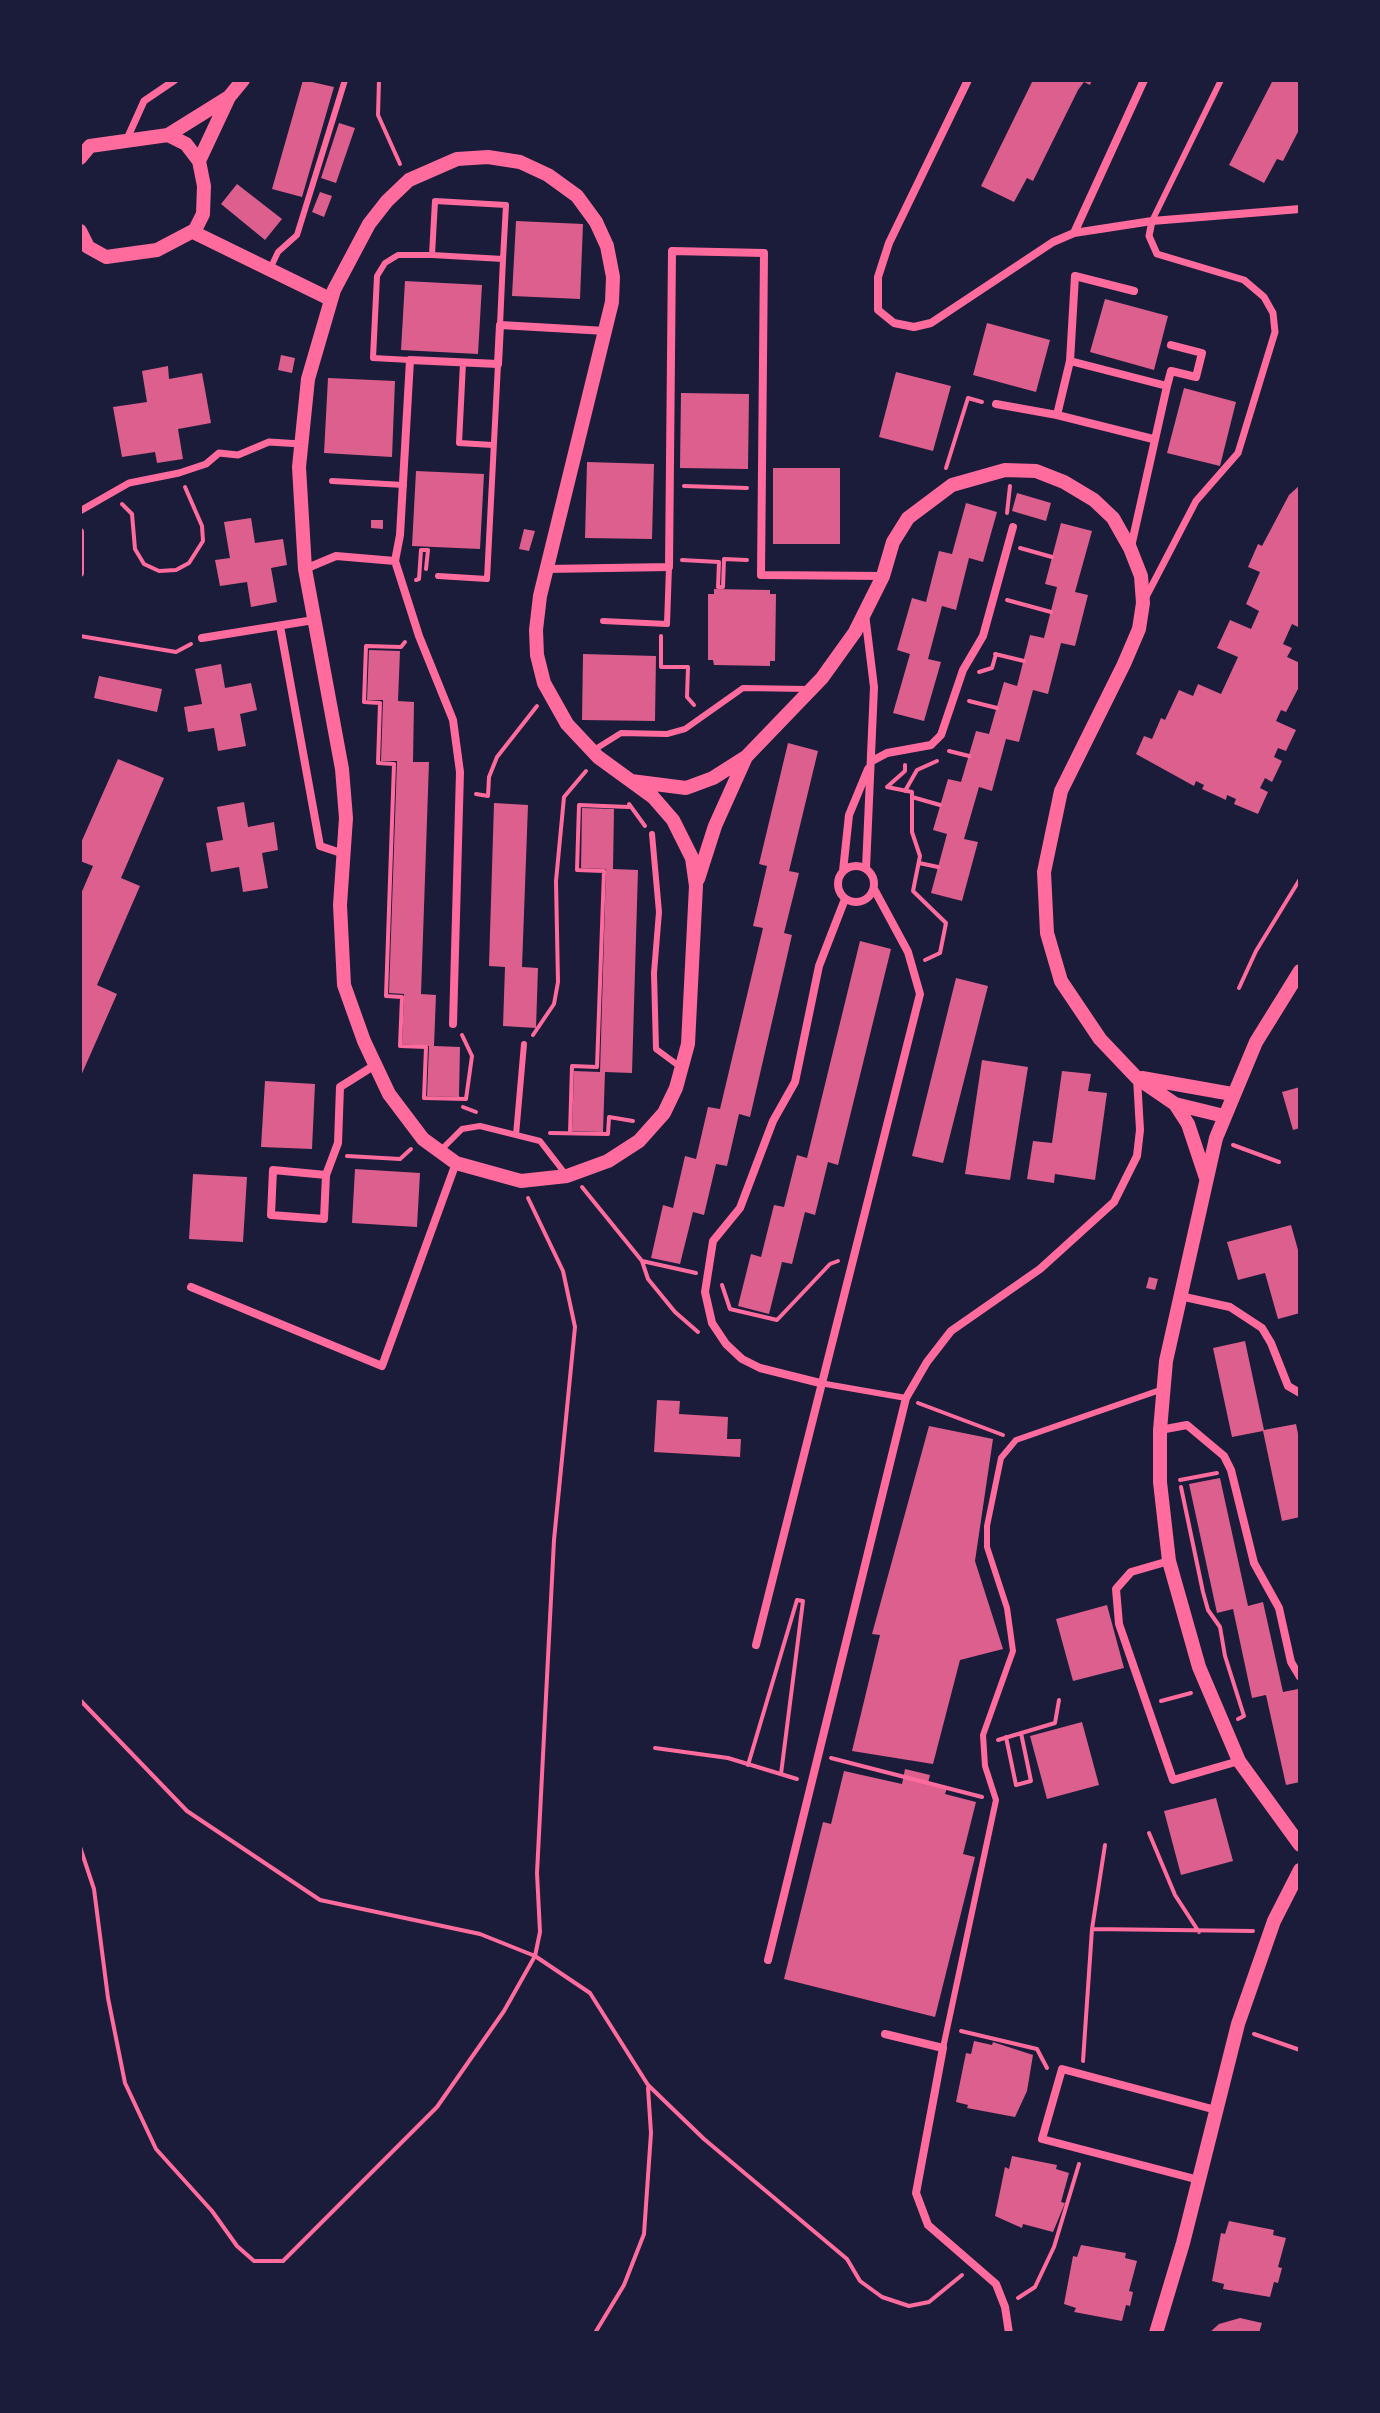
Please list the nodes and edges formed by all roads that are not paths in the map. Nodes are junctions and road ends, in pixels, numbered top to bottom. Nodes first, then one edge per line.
1 (175, 80) edge
2 (243, 80) edge
3 (345, 80) edge
4 (968, 80) edge
5 (1144, 80) edge
6 (1221, 80) edge
7 (229, 97) junction
8 (168, 135) junction
9 (126, 141) junction
10 (80, 158) edge
11 (199, 161) junction
12 (1300, 209) edge
13 (1152, 221) junction
14 (80, 231) edge
15 (193, 232) junction
16 (1074, 233) junction
17 (84, 252) edge
18 (432, 255) junction
19 (503, 259) junction
20 (270, 269) junction
21 (1134, 291) dead end
22 (330, 299) junction
23 (500, 325) junction
24 (606, 331) junction
25 (1171, 345) dead end
26 (410, 360) junction
27 (1070, 361) junction
28 (463, 363) junction
29 (498, 364) junction
30 (1167, 386) junction
31 (996, 404) road end
32 (1057, 415) junction
33 (1153, 439) junction
34 (301, 444) junction
35 (493, 445) junction
36 (332, 481) dead end
37 (404, 485) junction
38 (80, 511) edge
39 (1013, 527) road end
40 (80, 532) edge
41 (1130, 548) junction
42 (395, 561) junction
43 (669, 563) junction
44 (305, 569) junction
45 (547, 569) junction
46 (80, 573) edge
47 (438, 576) dead end
48 (883, 576) junction
49 (1143, 603) junction
50 (865, 614) junction
51 (314, 620) junction
52 (603, 621) dead end
53 (280, 626) junction
54 (202, 638) road end
55 (812, 689) junction
56 (595, 754) junction
57 (746, 757) junction
58 (872, 761) junction
59 (631, 781) junction
60 (652, 834) dead end
61 (344, 854) junction
62 (866, 868) junction
63 (843, 871) junction
64 (696, 886) junction
65 (874, 889) junction
66 (845, 899) junction
67 (1300, 971) edge
68 (453, 1024) road end
69 (524, 1044) road end
70 (375, 1065) junction
71 (683, 1069) junction
72 (1137, 1078) junction
73 (1232, 1094) junction
74 (1175, 1104) junction
75 (1224, 1116) junction
76 (516, 1135) junction
77 (439, 1152) junction
78 (456, 1163) junction
79 (326, 1175) junction
80 (567, 1176) junction
81 (1206, 1178) junction
82 (191, 1287) dead end
83 (1179, 1296) junction
84 (820, 1383) junction
85 (1163, 1389) junction
86 (1300, 1393) edge
87 (906, 1398) junction
88 (1160, 1430) junction
89 (1169, 1561) junction
90 (756, 1645) dead end
91 (1300, 1677) edge
92 (1239, 1761) junction
93 (1300, 1845) edge
94 (1300, 1870) edge
95 (768, 1960) dead end
96 (885, 2034) dead end
97 (943, 2048) junction
98 (1216, 2110) junction
99 (1199, 2180) junction
100 (1009, 2333) edge
101 (1156, 2333) edge

1 - 9 street
2 - 7 street
3 - 20 lane
4 - 16 street
5 - 16 street
6 - 13 lane
7 - 8 street
7 - 11 street
8 - 9 street
8 - 11 street
9 - 10 street
11 - 15 street
12 - 13 street
13 - 16 street
13 - 49 street
14 - 17 street
15 - 17 street
15 - 20 street
18 - 19 lane
18 - 19 lane
18 - 26 lane
19 - 23 lane
20 - 22 street
21 - 27 street
22 - 24 street
22 - 34 street
23 - 24 street
23 - 29 street
24 - 45 street
25 - 30 street
26 - 28 street
26 - 37 street
27 - 30 street
27 - 32 street
28 - 29 street
28 - 35 lane
29 - 35 lane
30 - 33 street
31 - 32 street
32 - 33 street
33 - 41 street
34 - 38 street
34 - 44 street
35 - 47 lane
36 - 37 lane
37 - 42 street
39 - 58 street
40 - 46 street
41 - 48 street
41 - 49 street
42 - 44 street
42 - 68 street
43 - 45 street
43 - 48 street
43 - 52 lane
44 - 51 street
45 - 56 street
48 - 50 street
49 - 72 street
50 - 55 street
50 - 58 street
51 - 53 street
51 - 61 street
53 - 54 street
53 - 61 street
55 - 56 lane
55 - 57 street
56 - 59 street
57 - 59 street
57 - 64 street
58 - 62 street
58 - 63 street
59 - 64 street
60 - 71 lane
61 - 70 street
62 - 63 street
62 - 65 street
63 - 66 street
64 - 71 street
65 - 66 street
65 - 84 street
66 - 84 street
67 - 73 street
69 - 76 lane
70 - 77 street
70 - 79 street
71 - 80 street
72 - 73 street
72 - 74 street
72 - 87 street
73 - 75 street
74 - 75 street
74 - 81 street
75 - 81 street
76 - 77 lane
76 - 80 lane
77 - 78 street
78 - 80 street
78 - 82 street
79 - 79 street
81 - 83 street
83 - 85 street
83 - 86 street
84 - 87 lane
84 - 90 street
85 - 88 street
85 - 97 lane
87 - 95 street
88 - 89 street
88 - 91 street
89 - 92 street
89 - 92 street
92 - 93 street
94 - 98 street
96 - 97 street
97 - 100 street
98 - 99 street
98 - 99 street
99 - 101 street

